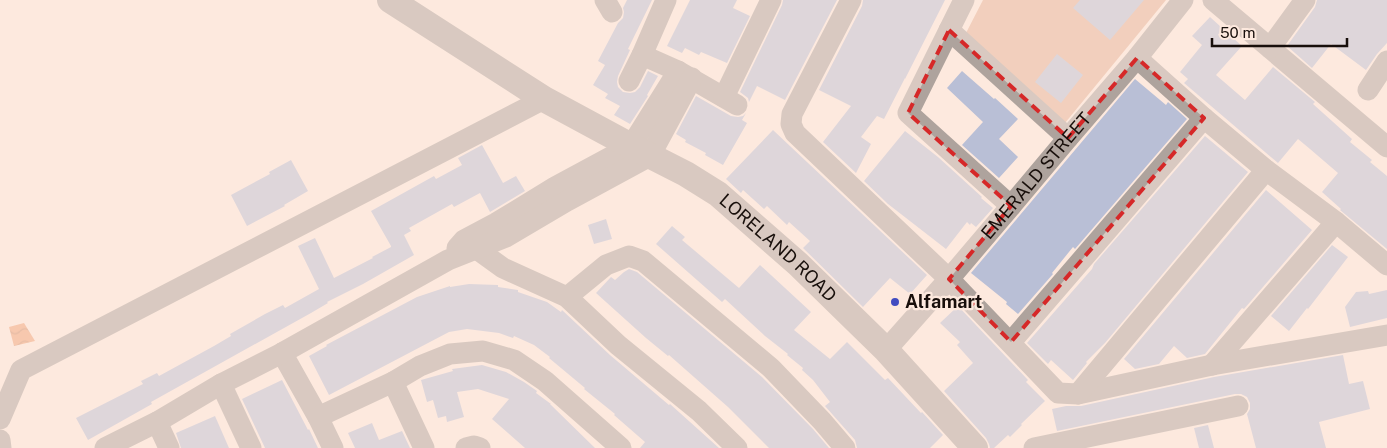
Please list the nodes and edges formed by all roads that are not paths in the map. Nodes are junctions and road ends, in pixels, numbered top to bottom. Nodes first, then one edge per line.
1 (390, 0) edge
2 (666, 0) edge
3 (770, 0) edge
4 (851, 0) edge
5 (964, 0) edge
6 (1183, 0) edge
7 (1213, 0) edge
8 (1305, 0) edge
9 (949, 30) junction
10 (1270, 48) junction
11 (642, 55) junction
12 (1137, 58) junction
13 (1387, 61) edge
14 (685, 75) junction
15 (628, 81) dead end
16 (1368, 90) dead end
17 (544, 99) junction
18 (1204, 118) junction
19 (1068, 138) junction
20 (1387, 147) edge
21 (641, 151) junction
22 (1266, 170) junction
23 (1011, 206) junction
24 (1336, 222) junction
25 (470, 244) junction
26 (1387, 266) edge
27 (950, 278) junction
28 (567, 297) junction
29 (1387, 335) edge
30 (1011, 342) junction
31 (886, 350) junction
32 (282, 353) junction
33 (1212, 365) junction
34 (393, 382) junction
35 (221, 384) junction
36 (1078, 394) junction
37 (1238, 406) dead end
38 (318, 417) junction
39 (0, 419) edge
40 (157, 422) junction
41 (0, 440) edge
42 (1, 448) edge
43 (105, 448) edge
44 (169, 448) edge
45 (251, 448) edge
46 (333, 448) edge
47 (424, 448) edge
48 (466, 448) edge
49 (480, 448) edge
50 (621, 448) edge
51 (737, 448) edge
52 (845, 448) edge
53 (975, 448) edge
54 (1034, 448) edge

1 - 17 street, LORELAND ROAD
2 - 11 street
3 - 14 street
4 - 27 street
5 - 9 street
6 - 12 street, EMERALD STREET
7 - 10 street
8 - 10 street
9 - 19 street
9 - 23 street
10 - 20 street
11 - 14 street
11 - 15 street
12 - 18 street
12 - 19 street, EMERALD STREET
13 - 16 street
14 - 21 street
17 - 21 street, LORELAND ROAD
17 - 39 street
18 - 22 street
18 - 30 street
19 - 23 street, EMERALD STREET
21 - 25 street
21 - 31 street, LORELAND ROAD
22 - 24 street
22 - 36 street
23 - 27 street, EMERALD STREET
24 - 26 street
24 - 33 street
25 - 28 street
25 - 32 street
27 - 30 street
27 - 31 street, EMERALD STREET
28 - 51 street
28 - 52 street
29 - 33 street
30 - 36 street
31 - 53 street, LORELAND ROAD
32 - 35 street
32 - 38 street
33 - 36 street
34 - 38 street
34 - 47 street
34 - 50 street
35 - 40 street
35 - 45 street
37 - 54 street
38 - 46 street
40 - 43 street
40 - 44 street
41 - 42 street
48 - 49 street

